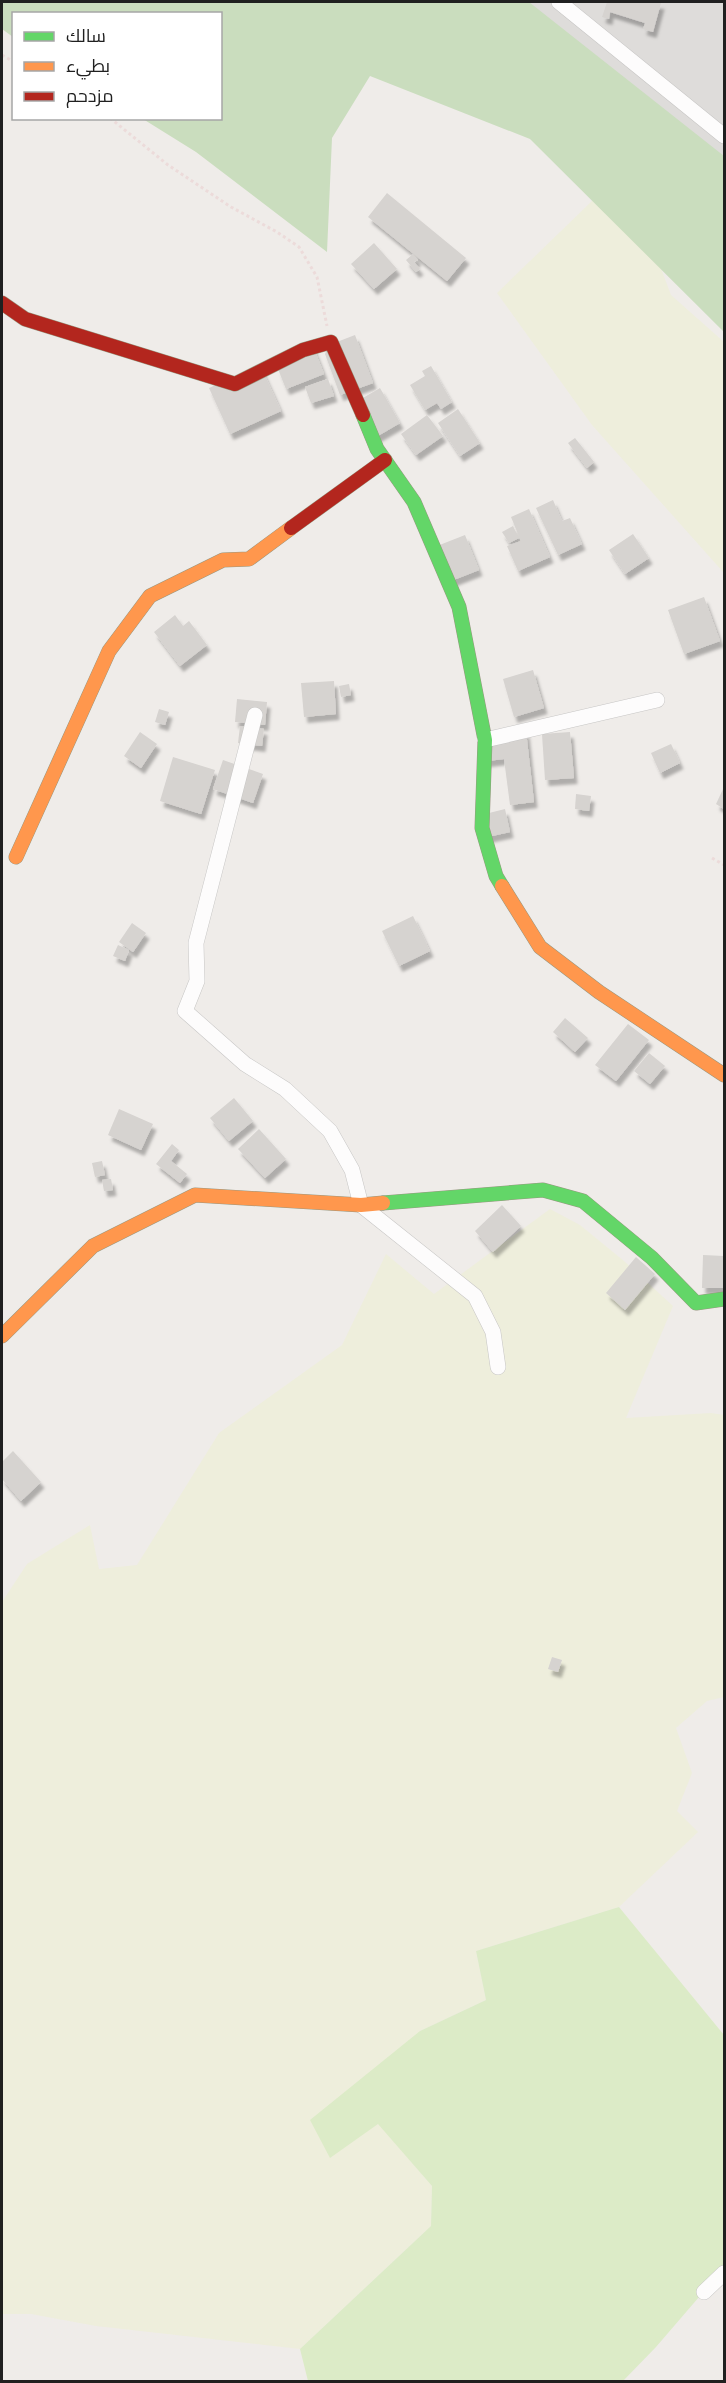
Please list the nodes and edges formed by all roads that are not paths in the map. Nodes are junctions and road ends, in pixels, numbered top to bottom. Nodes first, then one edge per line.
1 (559, 2) edge
2 (724, 136) edge
3 (2, 303) edge
4 (385, 460) junction
5 (657, 700) dead end
6 (255, 715) dead end
7 (485, 740) junction
8 (16, 857) dead end
9 (724, 1075) edge
10 (361, 1204) junction
11 (724, 1299) edge
12 (2, 1336) edge
13 (498, 1367) dead end
14 (724, 2273) edge
15 (704, 2292) dead end

1 - 2 street
3 - 4 street
4 - 7 street
4 - 8 street
5 - 7 street
6 - 10 street
7 - 9 street
10 - 11 street
10 - 12 street
10 - 13 street
14 - 15 street

